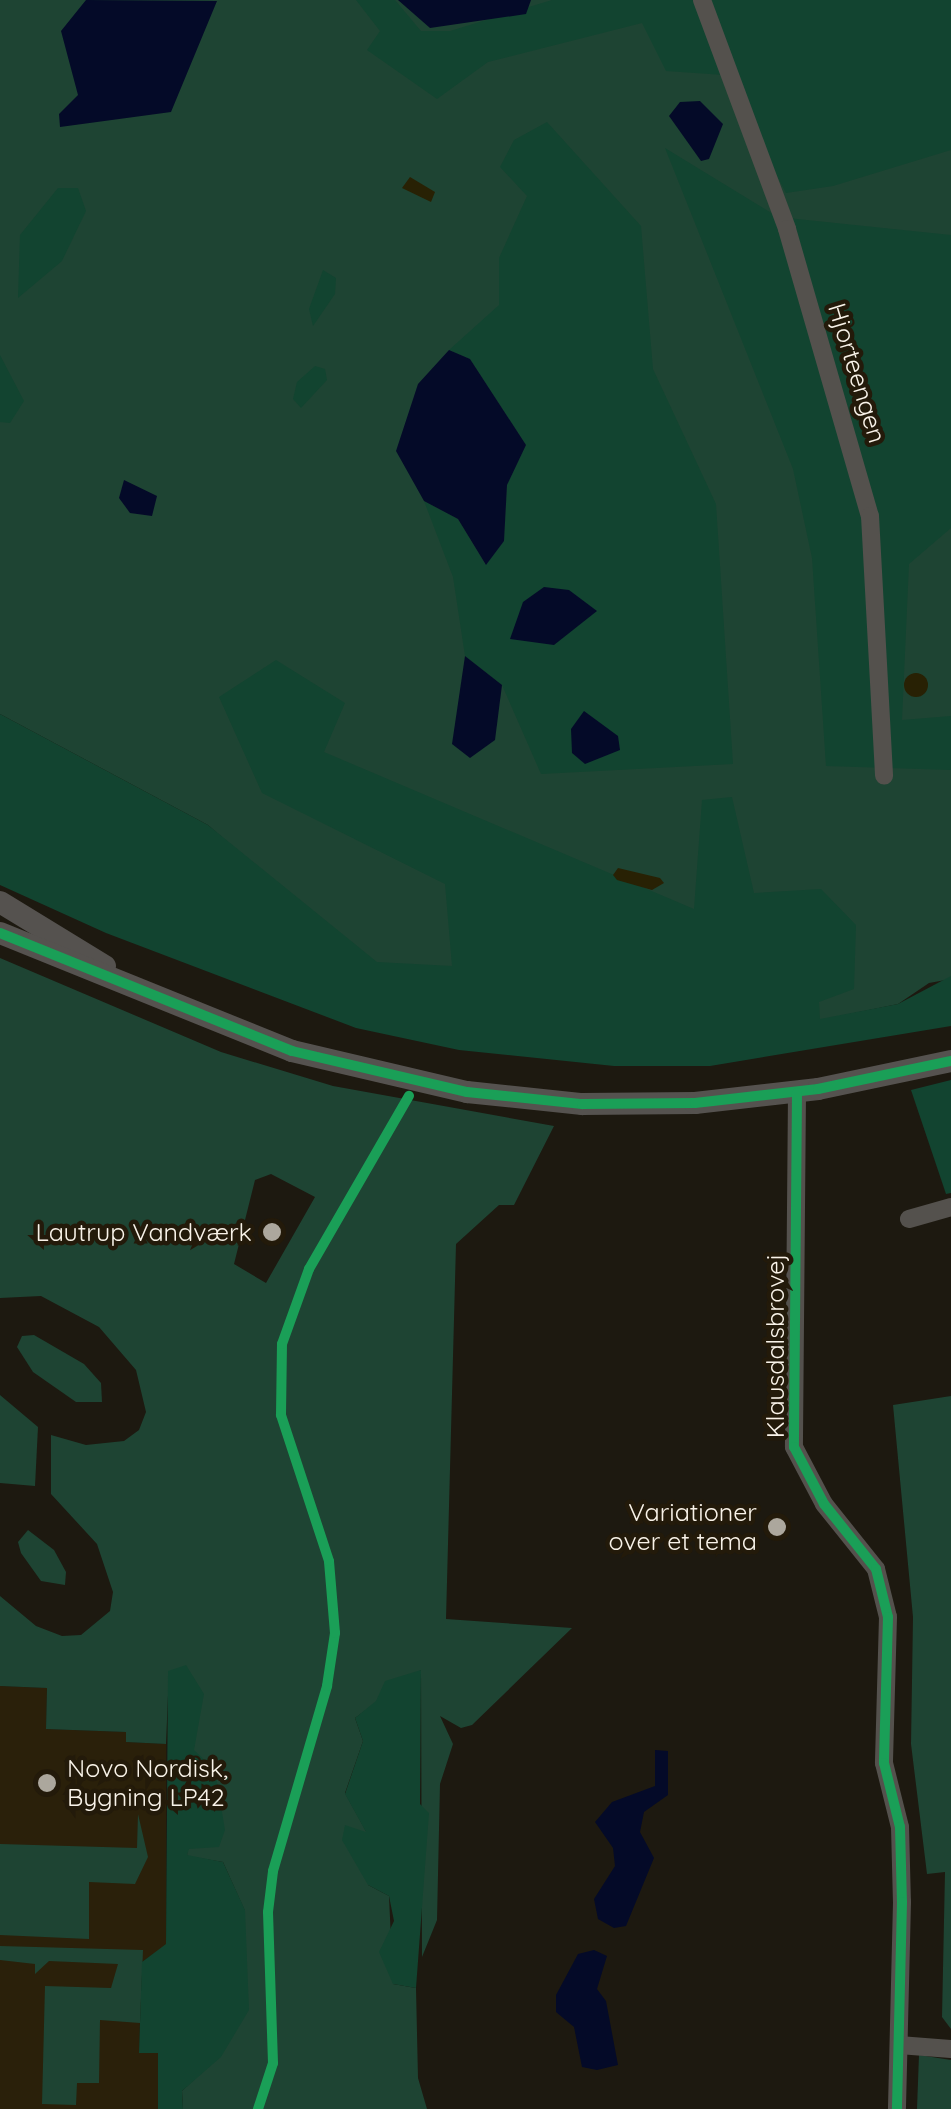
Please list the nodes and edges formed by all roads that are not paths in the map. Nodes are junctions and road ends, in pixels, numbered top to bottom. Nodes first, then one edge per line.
1 (702, 0) edge
2 (884, 776) dead end
3 (0, 902) edge
4 (0, 933) edge
5 (158, 1001) junction
6 (951, 1061) edge
7 (797, 1092) junction
8 (951, 1207) edge
9 (909, 1219) dead end
10 (899, 2045) junction
11 (951, 2049) edge
12 (897, 2109) edge

1 - 2 street, Hjorteengen
3 - 5 street
4 - 5 street
5 - 7 street
6 - 7 street
7 - 10 street, Klausdalsbrovej
8 - 9 street
10 - 11 street
10 - 12 street, Klausdalsbrovej

